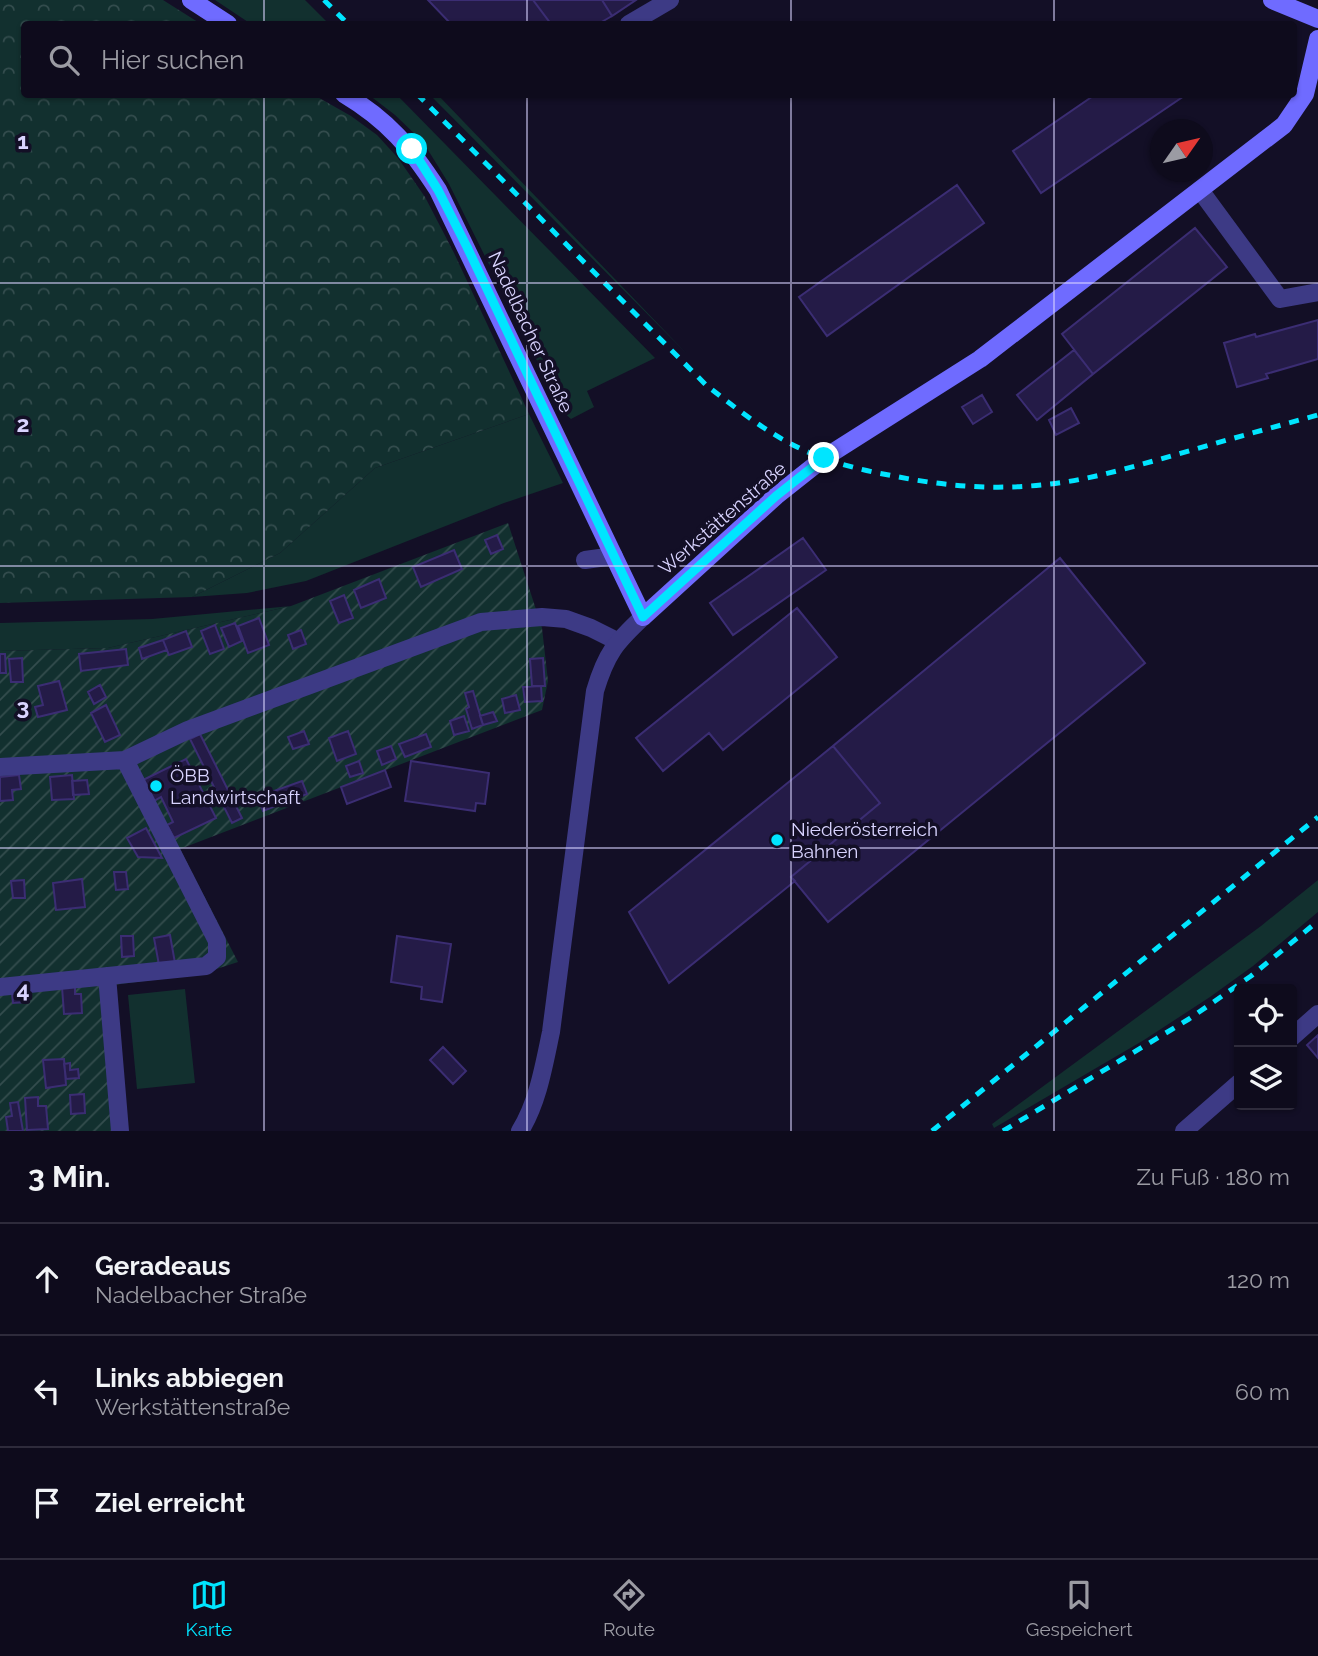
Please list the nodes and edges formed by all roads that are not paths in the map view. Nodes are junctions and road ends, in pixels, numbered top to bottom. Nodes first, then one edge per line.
1 (191, 0) edge
2 (670, 0) edge
3 (1272, 0) edge
4 (1318, 19) edge
5 (223, 21) edge
6 (634, 21) edge
7 (1318, 39) edge
8 (350, 98) edge
9 (1200, 190) junction
10 (1318, 292) edge
11 (614, 556) junction
12 (585, 560) dead end
13 (643, 617) junction
14 (617, 641) junction
15 (125, 760) junction
16 (0, 767) edge
17 (107, 976) junction
18 (0, 987) edge
19 (1318, 1013) edge
20 (1297, 1032) edge
21 (1234, 1087) edge
22 (120, 1131) edge
23 (520, 1131) edge
24 (1184, 1131) edge

1 - 5 street
2 - 6 street
3 - 4 street
7 - 9 street, Werkstättenstraße
8 - 11 street, Nadelbacher Straße
9 - 10 street
9 - 13 street, Werkstättenstraße
11 - 12 street
11 - 13 street, Nadelbacher Straße
13 - 14 street, Werkstättenstraße
14 - 15 street
14 - 23 street, Werkstättenstraße
15 - 16 street
15 - 17 street
17 - 18 street
17 - 22 street
19 - 20 street
21 - 24 street

